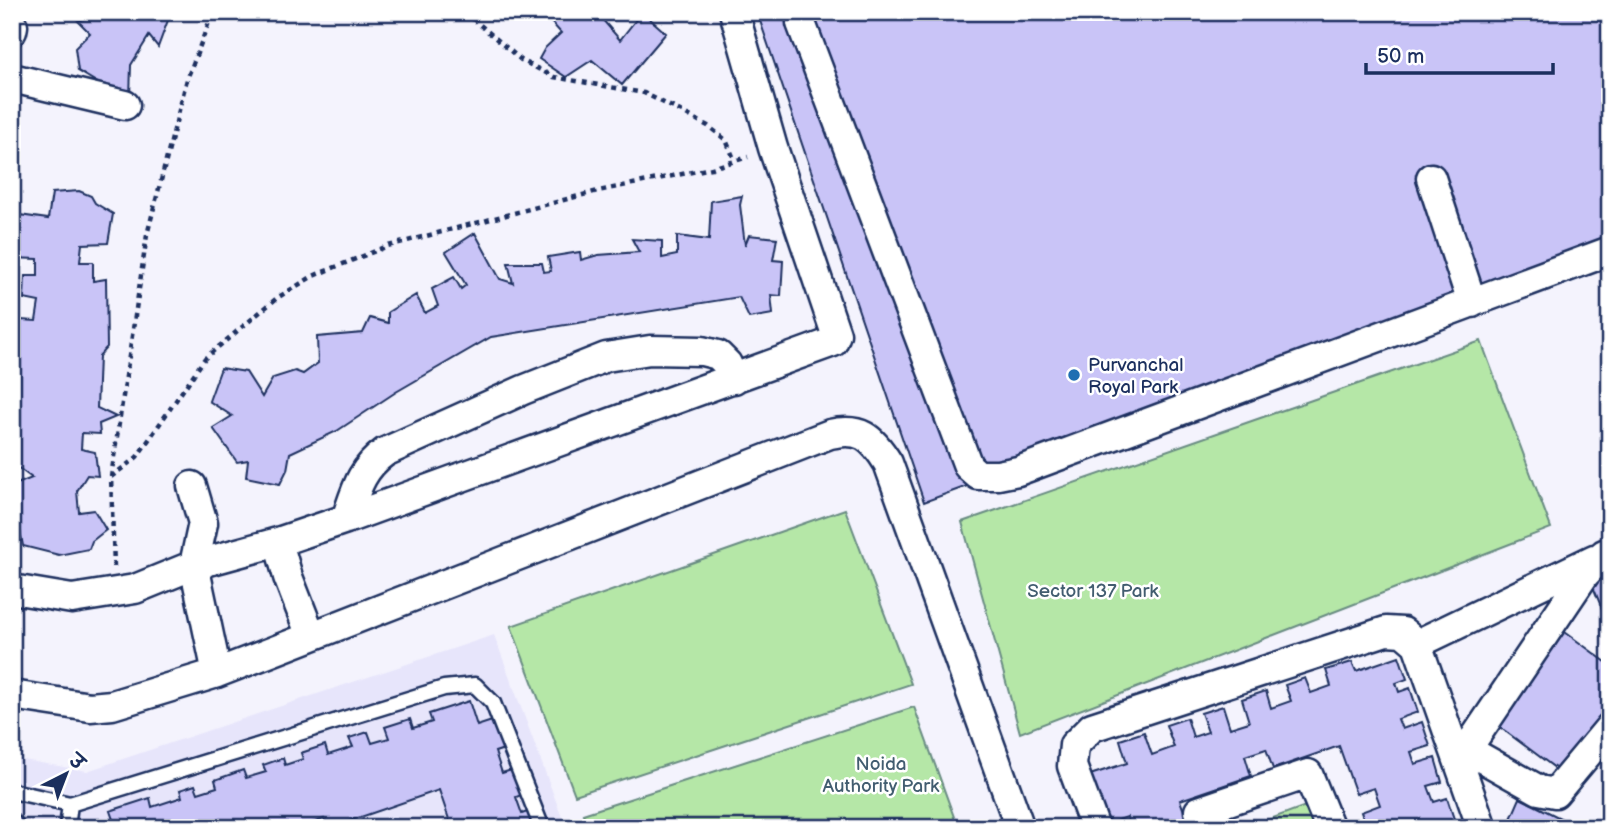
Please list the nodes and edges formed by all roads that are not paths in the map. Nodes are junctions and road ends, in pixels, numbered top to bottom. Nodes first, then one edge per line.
1 (734, 12) edge
2 (802, 12) edge
3 (12, 78) edge
4 (125, 105) dead end
5 (1431, 178) dead end
6 (1610, 251) edge
7 (1472, 303) junction
8 (734, 379) junction
9 (192, 486) dead end
10 (346, 519) junction
11 (278, 542) junction
12 (1607, 553) edge
13 (194, 565) junction
14 (12, 589) edge
15 (311, 636) junction
16 (1417, 644) junction
17 (217, 673) junction
18 (12, 695) edge
19 (1610, 727) edge
20 (1463, 755) junction
21 (12, 791) edge
22 (70, 804) junction
23 (67, 828) edge
24 (542, 828) edge
25 (1020, 828) edge
26 (1095, 828) edge
27 (1206, 828) edge
28 (1330, 828) edge
29 (1482, 828) edge

1 - 8 street
2 - 7 street
3 - 4 street
5 - 7 street
6 - 7 street
8 - 10 street
8 - 10 street
9 - 13 street
10 - 11 street
11 - 13 street
11 - 15 street
12 - 16 street
12 - 20 street
13 - 14 street
13 - 17 street
15 - 17 street
15 - 25 street
16 - 20 street
16 - 26 street
17 - 18 street
19 - 20 street
20 - 29 street
21 - 22 lane
22 - 23 lane
22 - 24 lane
27 - 28 street

